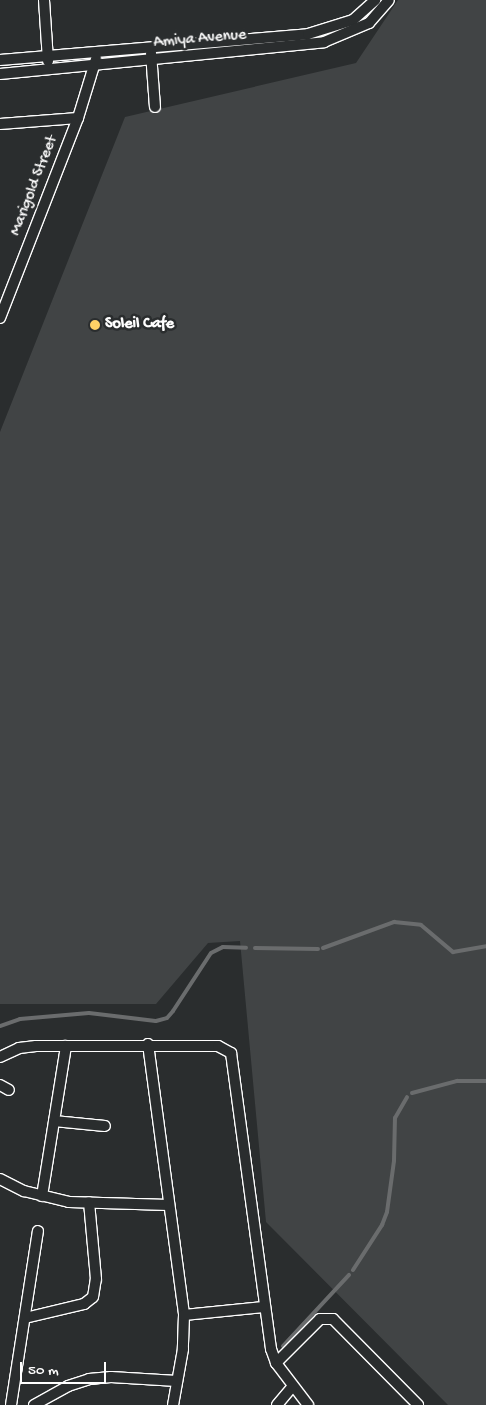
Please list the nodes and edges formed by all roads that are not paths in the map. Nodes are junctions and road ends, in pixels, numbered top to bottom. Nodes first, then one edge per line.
1 (44, 0) edge
2 (375, 0) edge
3 (389, 0) edge
4 (150, 47) junction
5 (96, 52) junction
6 (48, 56) junction
7 (151, 59) junction
8 (0, 60) edge
9 (97, 64) junction
10 (49, 68) junction
11 (0, 74) edge
12 (156, 107) dead end
13 (78, 118) junction
14 (0, 124) edge
15 (0, 318) edge
16 (148, 1044) junction
17 (66, 1046) junction
18 (0, 1057) edge
19 (54, 1121) junction
20 (105, 1126) dead end
21 (0, 1180) edge
22 (42, 1196) junction
23 (89, 1202) junction
24 (169, 1205) junction
25 (38, 1231) dead end
26 (264, 1307) junction
27 (184, 1315) junction
28 (25, 1318) junction
29 (276, 1363) junction
30 (177, 1382) junction
31 (292, 1387) junction
32 (11, 1405) edge
33 (34, 1405) edge
34 (174, 1405) edge
35 (277, 1405) edge
36 (308, 1405) edge
37 (418, 1405) edge

1 - 6 street
2 - 4 street, Amiya Avenue
3 - 7 street, Amiya Avenue
4 - 5 street, Amiya Avenue
4 - 7 street
5 - 6 street, Amiya Avenue
5 - 9 street
6 - 8 street, Amiya Avenue
6 - 10 street
7 - 9 street, Amiya Avenue
7 - 12 street
9 - 10 street, Amiya Avenue
9 - 13 street, Marigold Street
10 - 11 street, Amiya Avenue
13 - 14 street
13 - 15 street, Marigold Street
16 - 17 street
16 - 24 street
16 - 26 street
17 - 18 street
17 - 19 street
19 - 20 street
19 - 22 street
21 - 22 street
22 - 23 street
23 - 24 street
23 - 28 street
24 - 27 street
25 - 28 street
26 - 27 street
26 - 29 street
27 - 30 street
28 - 32 street
29 - 31 street
29 - 37 street
30 - 33 street
30 - 34 street
31 - 35 street
31 - 36 street

